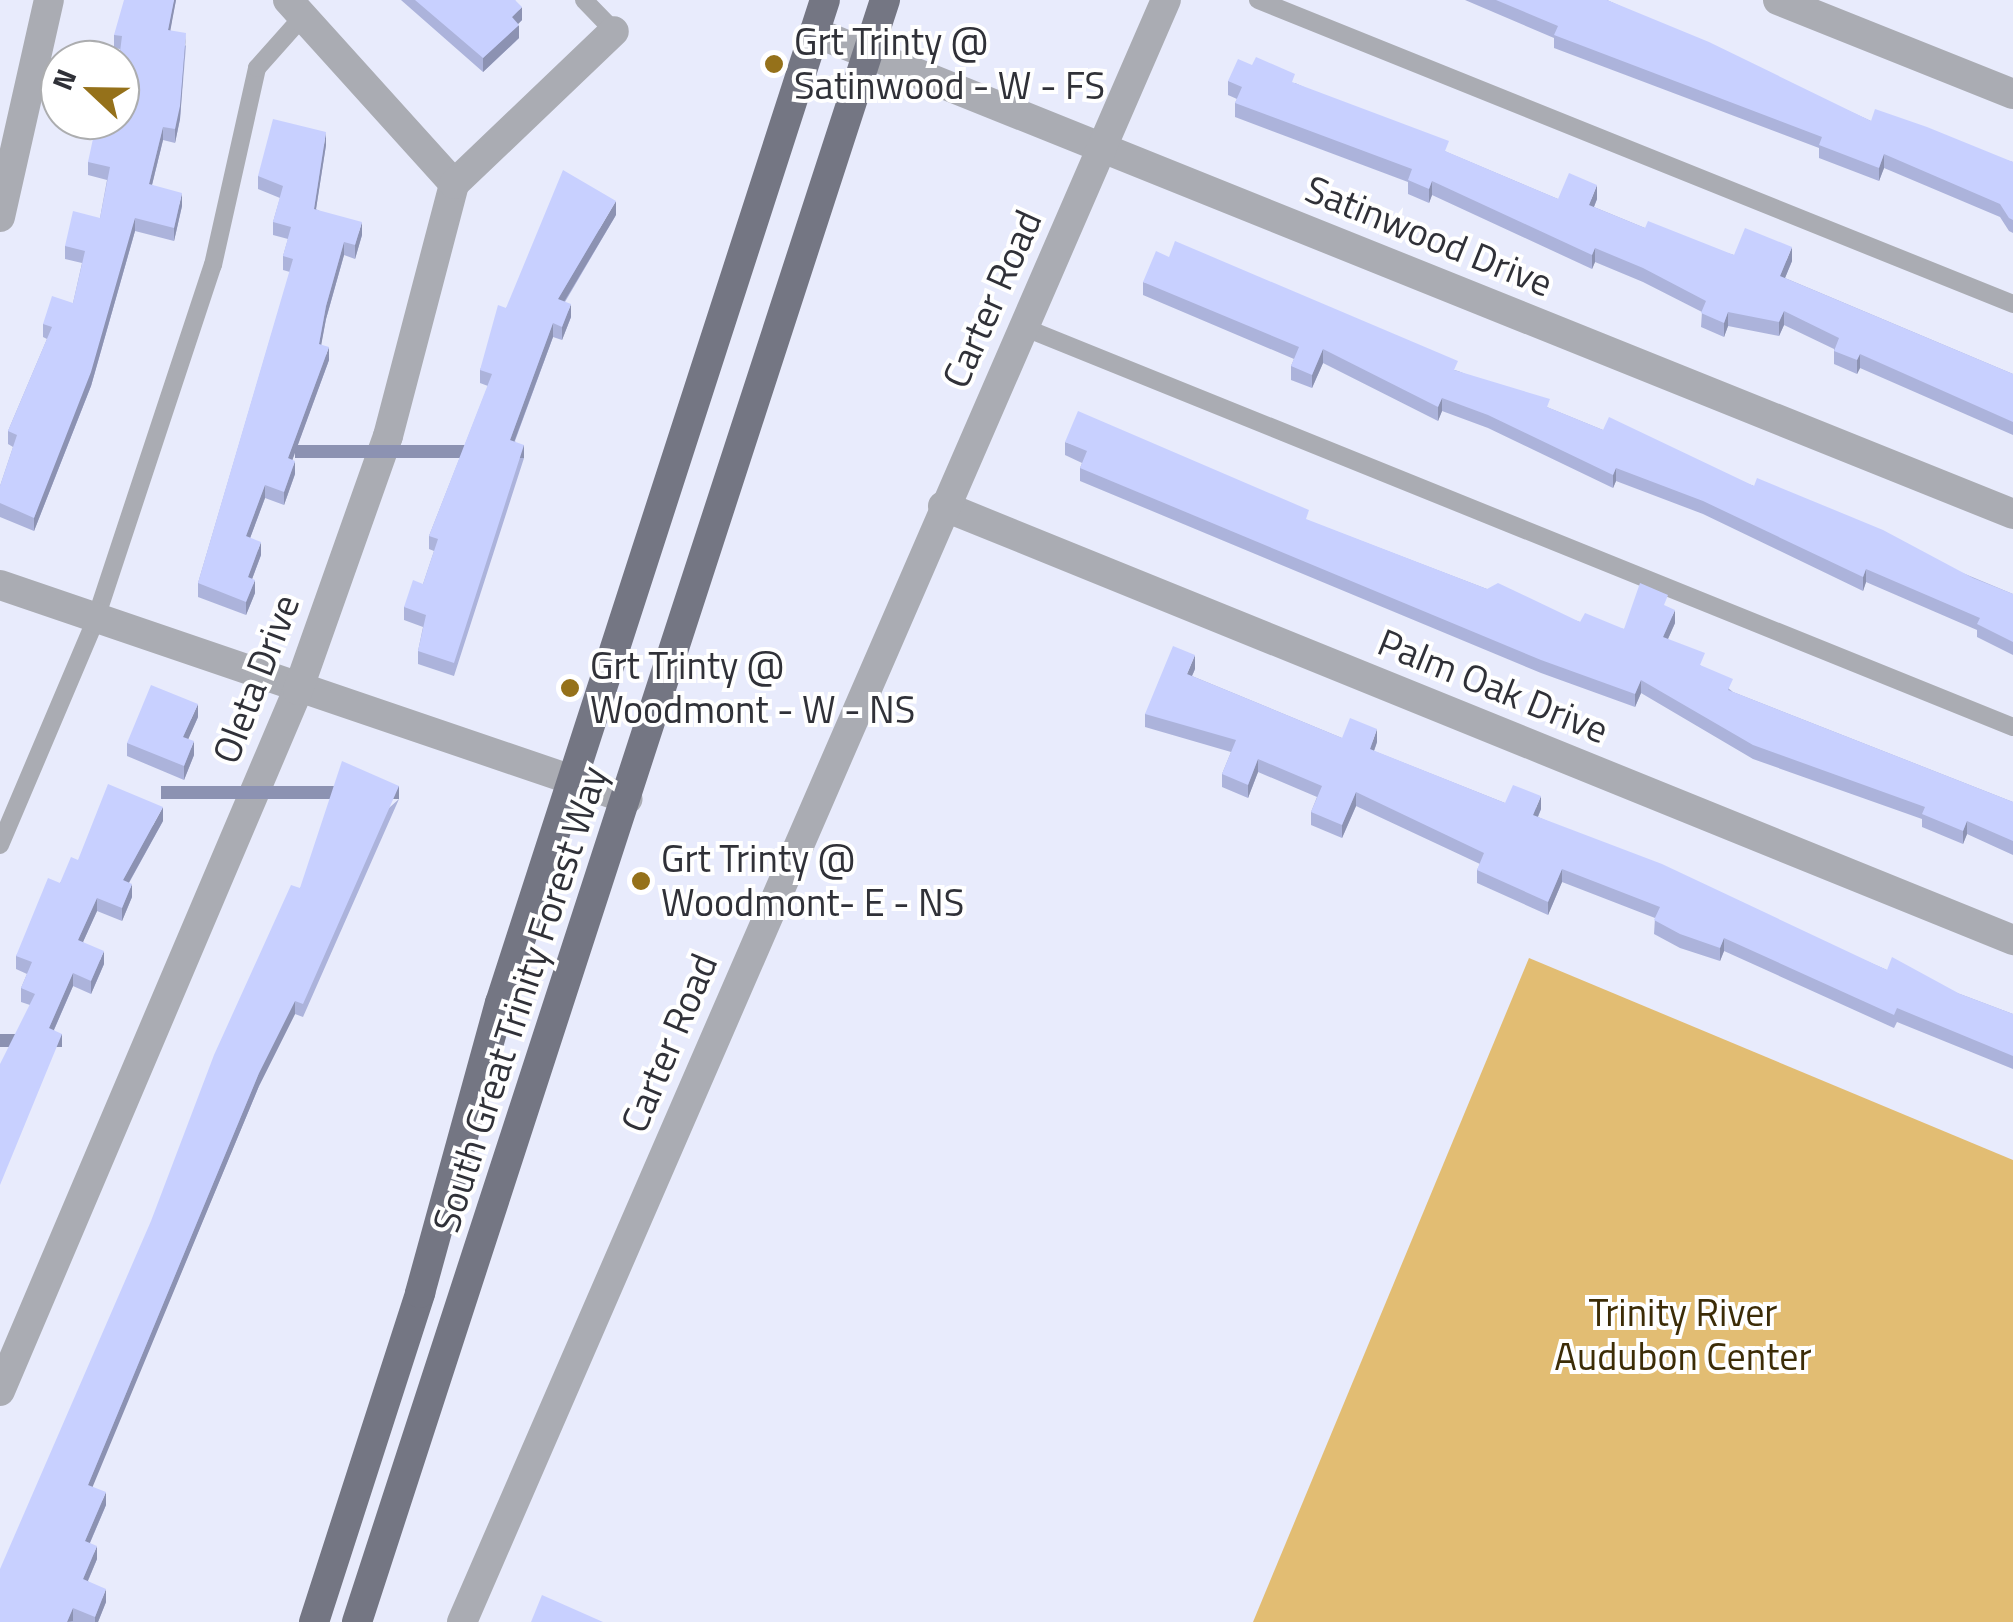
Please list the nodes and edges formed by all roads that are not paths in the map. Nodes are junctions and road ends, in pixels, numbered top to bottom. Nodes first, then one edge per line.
1 (49, 0) edge
2 (584, 0) edge
3 (825, 0) edge
4 (885, 0) edge
5 (1166, 0) edge
6 (1258, 0) edge
7 (1778, 0) edge
8 (296, 8) edge
9 (614, 31) joint
10 (814, 32) junction
11 (868, 54) junction
12 (2013, 94) edge
13 (1103, 148) junction
14 (454, 184) junction
15 (0, 217) edge
16 (2013, 304) edge
17 (1022, 327) junction
18 (942, 506) junction
19 (2013, 514) edge
20 (0, 585) edge
21 (95, 621) junction
22 (298, 690) junction
23 (2013, 728) edge
24 (574, 782) junction
25 (628, 800) junction
26 (0, 845) edge
27 (2013, 940) edge
28 (0, 1391) edge
29 (314, 1622) edge
30 (357, 1622) edge
31 (462, 1622) edge

1 - 15 street
2 - 9 lane
3 - 10 main road, South Great Trinity Forest Way
4 - 11 main road, South Great Trinity Forest Way
5 - 13 street, Carter Road
6 - 16 lane
7 - 12 street
8 - 14 street
8 - 21 lane
9 - 14 street
10 - 11 street, Satinwood Drive
10 - 24 main road, South Great Trinity Forest Way
11 - 13 street, Satinwood Drive
11 - 25 main road, South Great Trinity Forest Way
13 - 17 street, Carter Road
13 - 19 street, Satinwood Drive
14 - 22 street, Oleta Drive
17 - 18 street, Carter Road
17 - 23 lane
18 - 27 street, Palm Oak Drive
18 - 31 street, Carter Road
20 - 21 street
21 - 22 street
21 - 26 lane
22 - 24 street
22 - 28 street, Oleta Drive
24 - 25 street
24 - 29 main road, South Great Trinity Forest Way
25 - 30 main road, South Great Trinity Forest Way

